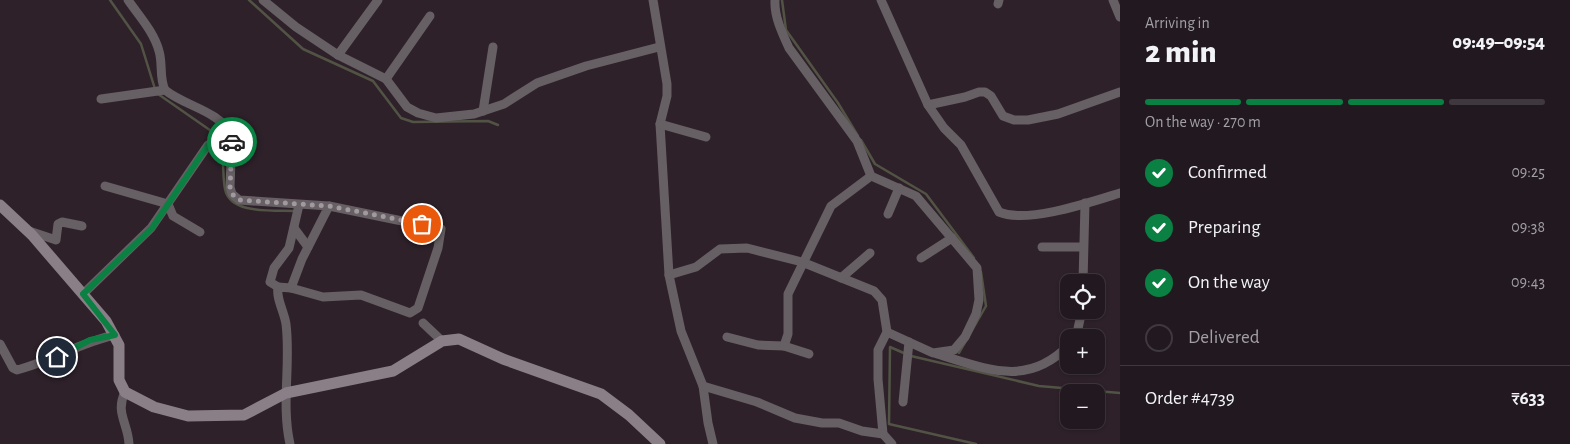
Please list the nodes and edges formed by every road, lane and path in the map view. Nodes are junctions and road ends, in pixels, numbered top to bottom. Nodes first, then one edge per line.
1 (128, 0) edge
2 (263, 0) edge
3 (378, 0) edge
4 (653, 0) edge
5 (775, 0) edge
6 (880, 0) edge
7 (1113, 0) edge
8 (430, 16) dead end
9 (1120, 17) edge
10 (493, 47) dead end
11 (659, 47) junction
12 (338, 55) junction
13 (386, 79) junction
14 (165, 90) junction
15 (1120, 92) edge
16 (101, 99) dead end
17 (928, 105) junction
18 (483, 111) junction
19 (660, 124) junction
20 (232, 136) junction
21 (706, 137) dead end
22 (872, 176) junction
23 (104, 186) dead end
24 (899, 188) junction
25 (1120, 193) edge
26 (1085, 203) junction
27 (168, 204) junction
28 (0, 205) edge
29 (299, 205) junction
30 (329, 206) junction
31 (888, 214) dead end
32 (82, 226) dead end
33 (294, 228) junction
34 (26, 230) junction
35 (200, 232) dead end
36 (952, 238) junction
37 (308, 247) junction
38 (1042, 247) dead end
39 (1083, 247) junction
40 (870, 253) dead end
41 (921, 258) dead end
42 (802, 262) junction
43 (1083, 274) edge
44 (669, 275) junction
45 (841, 278) junction
46 (278, 286) junction
47 (291, 288) junction
48 (83, 294) junction
49 (423, 323) dead end
50 (887, 332) junction
51 (115, 335) junction
52 (727, 337) dead end
53 (442, 341) junction
54 (909, 342) junction
55 (0, 344) edge
56 (784, 346) junction
57 (933, 353) junction
58 (809, 354) dead end
59 (1060, 354) edge
60 (703, 386) junction
61 (125, 392) junction
62 (286, 393) junction
63 (903, 402) dead end
64 (883, 434) junction
65 (129, 444) edge
66 (290, 444) edge
67 (660, 444) edge
68 (713, 444) edge
69 (892, 444) edge

1 - 14 street
2 - 12 street
3 - 12 street
4 - 11 street
5 - 22 street
6 - 17 street
7 - 9 street
8 - 13 street
10 - 18 street
11 - 18 street
11 - 19 street
12 - 13 street
13 - 18 street
14 - 16 street
14 - 20 street
15 - 17 street
17 - 26 street
19 - 21 street
19 - 44 street
20 - 27 street
20 - 29 street
22 - 24 street
22 - 42 street
23 - 27 street
24 - 31 street
24 - 36 street
25 - 26 street
26 - 39 street
27 - 35 street
27 - 48 street
28 - 34 main road
29 - 30 street
29 - 33 street
30 - 37 street
30 - 47 street
32 - 34 street
33 - 37 street
33 - 46 street
34 - 48 main road
36 - 41 street
36 - 57 street
37 - 47 street
38 - 39 street
39 - 43 street
40 - 45 street
42 - 44 street
42 - 45 street
42 - 56 street
44 - 60 street
45 - 50 street
46 - 47 street
46 - 62 street
48 - 51 main road
49 - 53 street
50 - 54 street
50 - 64 street
51 - 55 street
51 - 61 main road
52 - 56 street
53 - 62 main road
53 - 67 main road
54 - 57 street
54 - 63 street
56 - 58 street
57 - 59 street
60 - 64 street
60 - 68 street
61 - 62 main road
61 - 65 street
62 - 66 street
64 - 69 street

